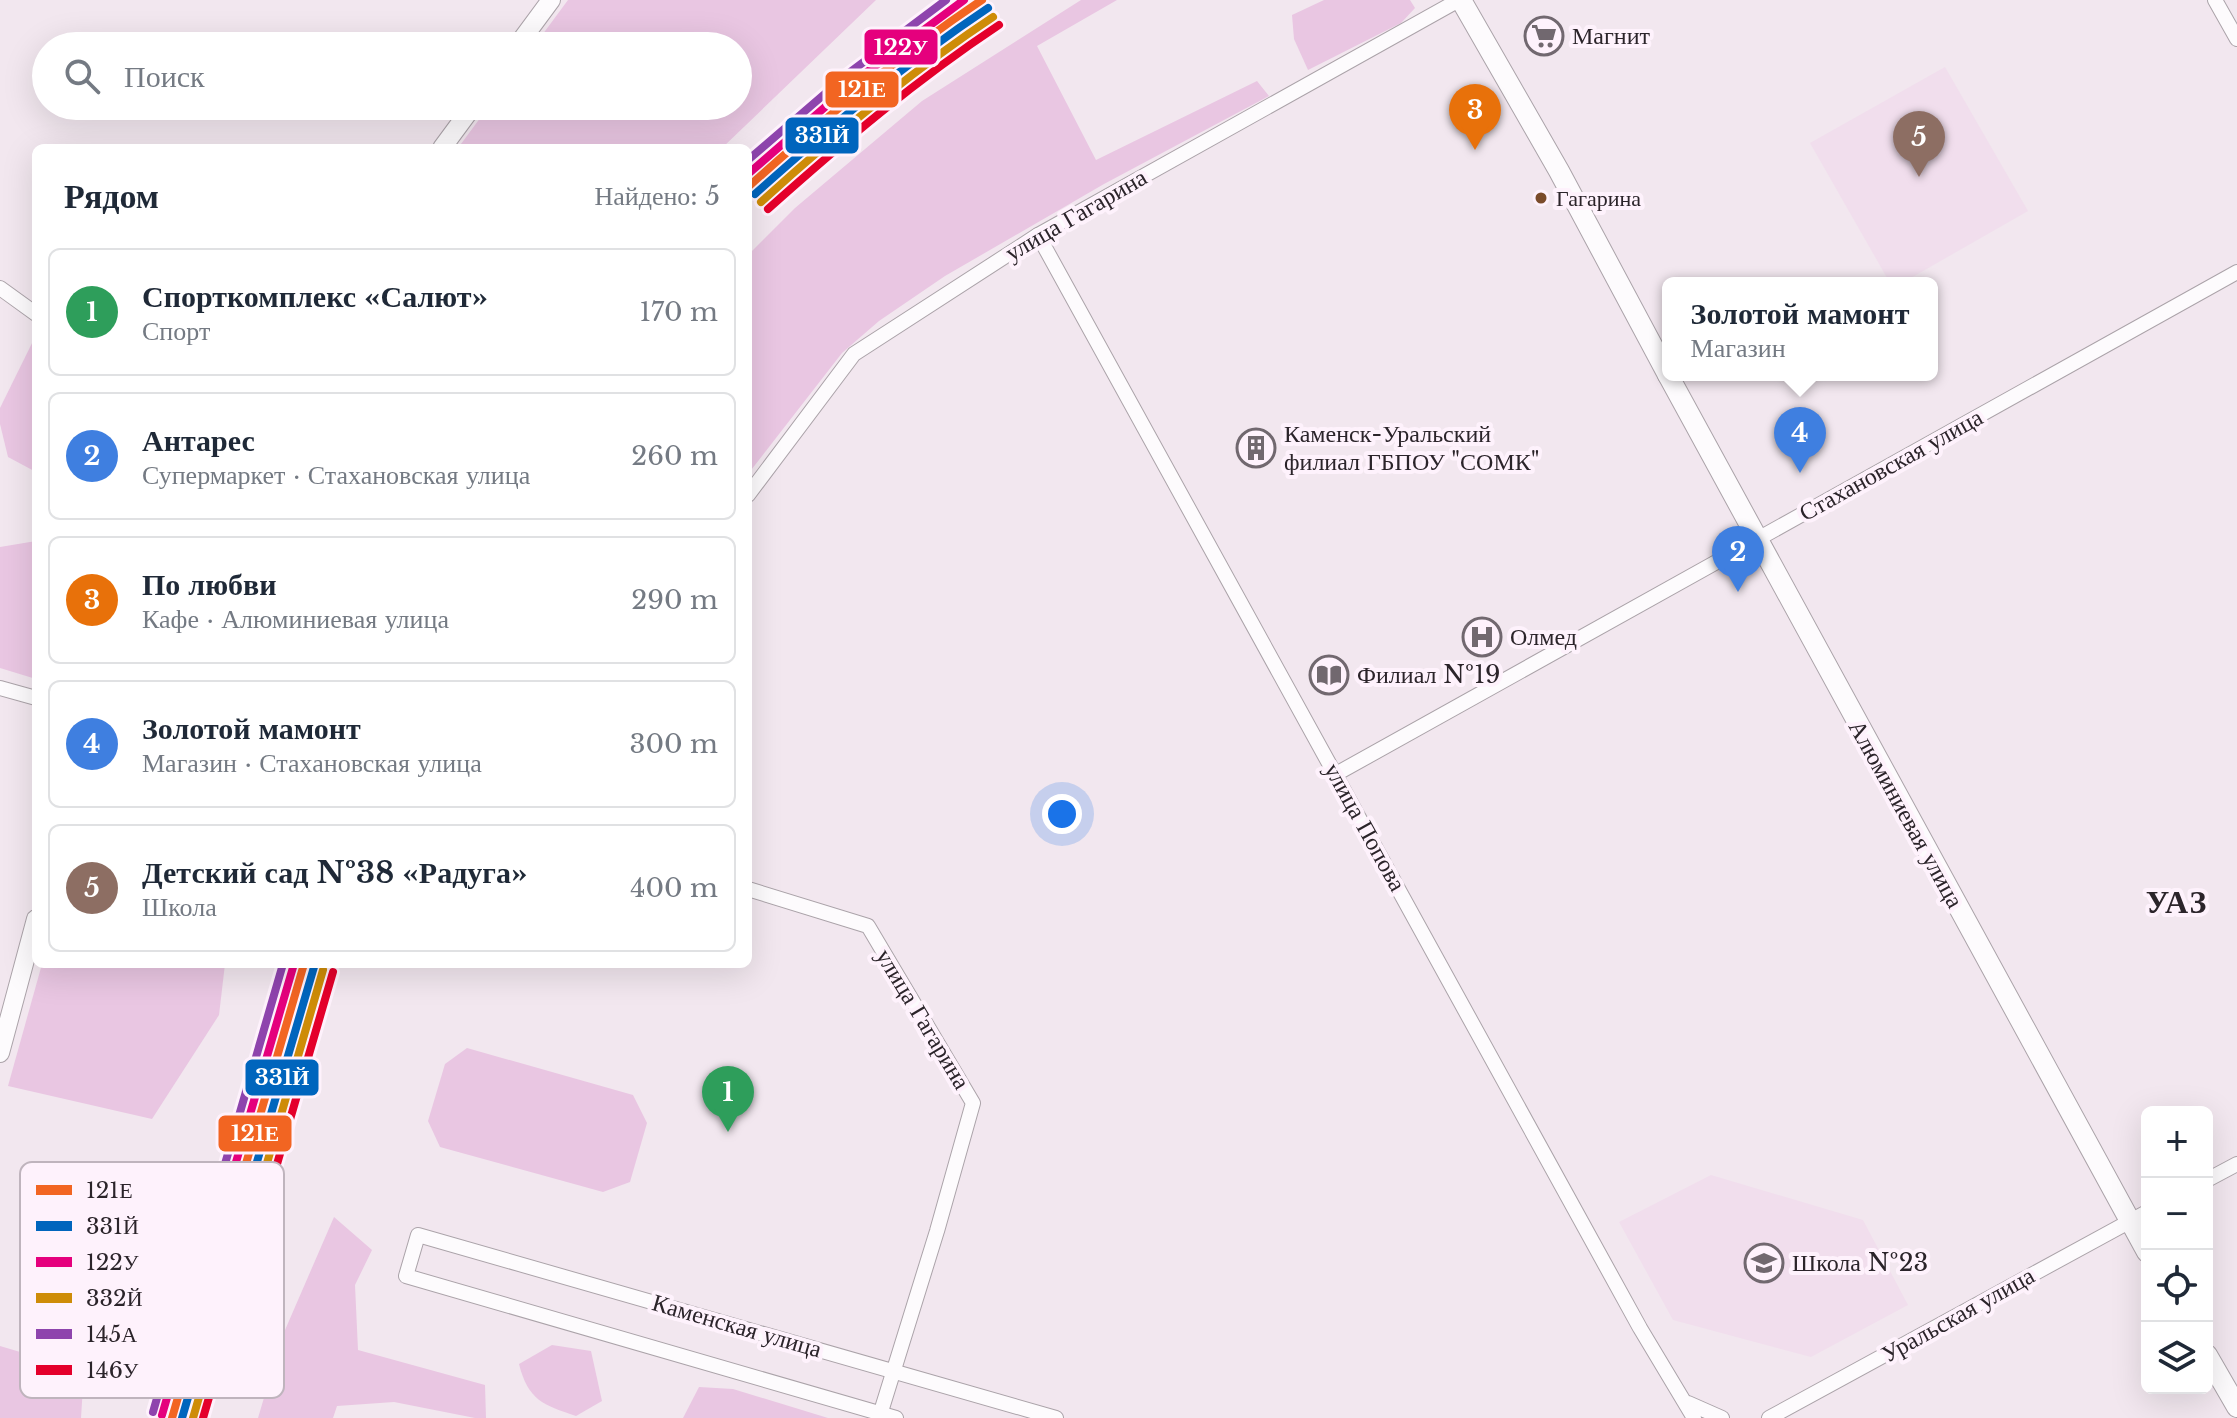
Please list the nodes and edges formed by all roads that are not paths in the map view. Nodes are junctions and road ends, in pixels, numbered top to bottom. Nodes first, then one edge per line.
1 (551, 0) edge
2 (1460, 0) edge
3 (2215, 0) edge
4 (527, 32) edge
5 (2237, 39) edge
6 (463, 120) edge
7 (445, 144) edge
8 (1038, 235) junction
9 (2237, 272) edge
10 (0, 288) edge
11 (32, 311) edge
12 (1662, 364) edge
13 (1671, 381) edge
14 (752, 490) edge
15 (1756, 540) junction
16 (0, 688) edge
17 (32, 697) edge
18 (1336, 774) junction
19 (752, 890) edge
20 (32, 934) edge
21 (0, 1053) edge
22 (2237, 1164) edge
23 (2211, 1178) edge
24 (2138, 1216) edge
25 (2146, 1250) edge
26 (2213, 1365) edge
27 (893, 1371) junction
28 (1688, 1403) junction
29 (2237, 1407) edge
30 (880, 1416) edge
31 (1769, 1417) edge
32 (896, 1418) edge
33 (1056, 1418) edge
34 (1694, 1418) edge
35 (1722, 1418) edge

1 - 4 street
2 - 8 street, улица Гагарина
2 - 12 main road, Алюминиевая улица
3 - 5 street
6 - 7 street
8 - 14 street, улица Гагарина
8 - 18 street, улица Попова
9 - 15 street, Стахановская улица
10 - 11 street
13 - 15 main road, Алюминиевая улица
15 - 18 street, Стахановская улица
15 - 24 main road, Алюминиевая улица
16 - 17 street
18 - 28 street, улица Попова
19 - 27 street, улица Гагарина
20 - 21 street
22 - 23 street
24 - 25 main road, Алюминиевая улица
24 - 31 street, Уральская улица
26 - 29 main road
27 - 30 street, улица Гагарина
27 - 30 street, Каменская улица
27 - 33 street, Каменская улица
28 - 34 street, улица Попова
28 - 35 street
30 - 32 street, Каменская улица

